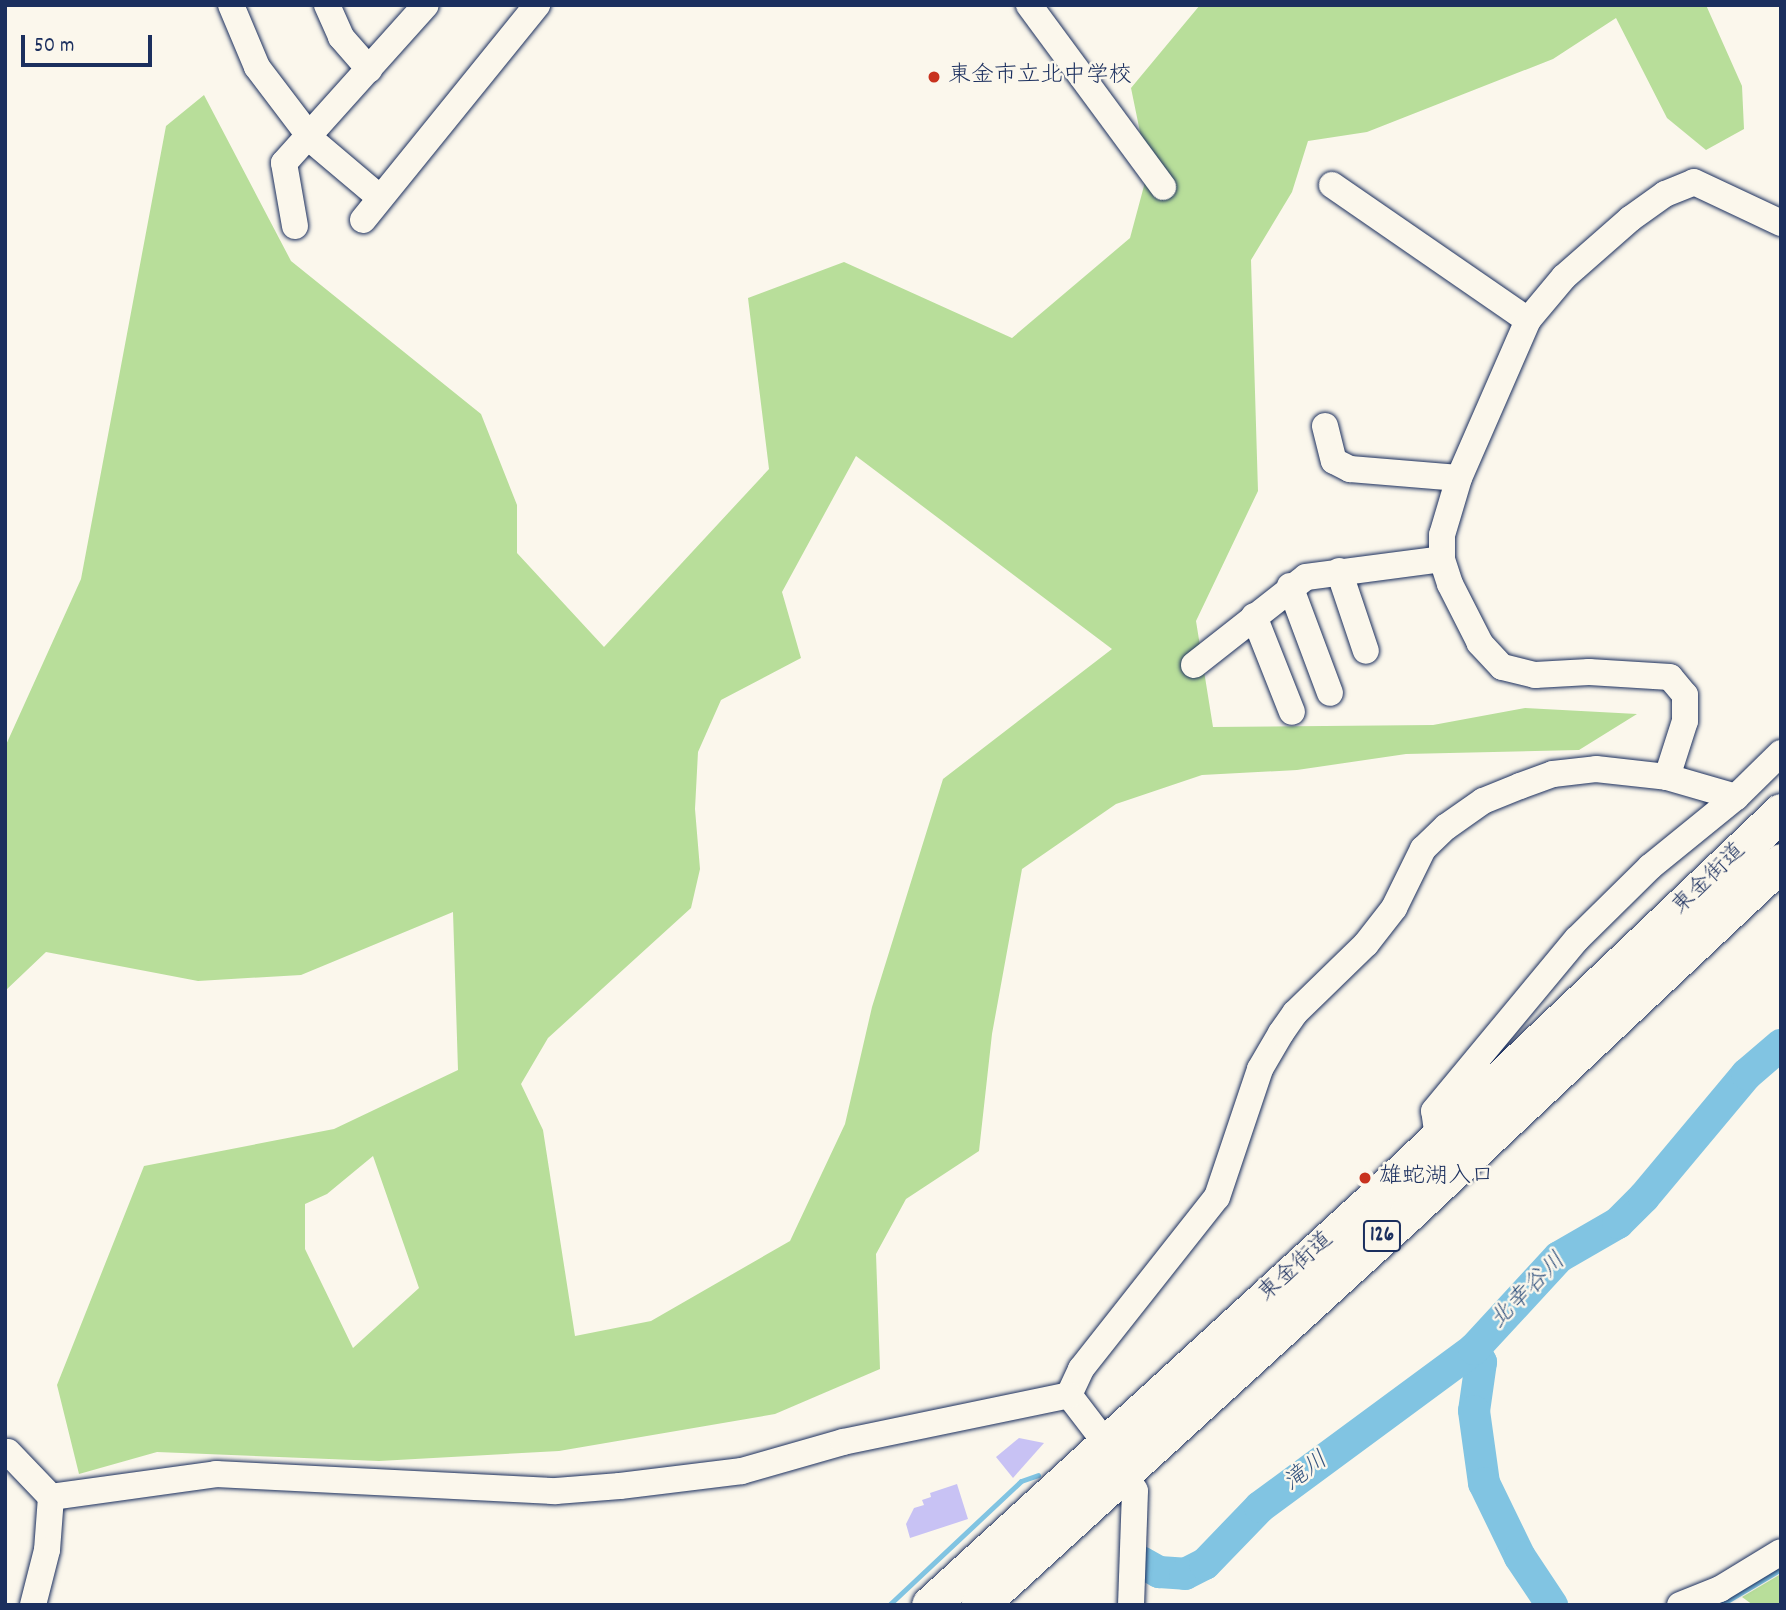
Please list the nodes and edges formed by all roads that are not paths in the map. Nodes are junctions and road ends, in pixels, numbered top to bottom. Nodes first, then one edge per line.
1 (231, 5) edge
2 (327, 5) edge
3 (537, 5) edge
4 (1029, 5) edge
5 (424, 6) edge
6 (369, 69) junction
7 (309, 136) junction
8 (1332, 185) dead end
9 (1163, 187) dead end
10 (379, 197) junction
11 (363, 220) dead end
12 (1781, 223) edge
13 (295, 226) dead end
14 (1528, 320) junction
15 (1325, 426) dead end
16 (1459, 478) junction
17 (1441, 559) junction
18 (1339, 571) junction
19 (1290, 586) junction
20 (1254, 616) junction
21 (1366, 651) dead end
22 (1194, 665) dead end
23 (1330, 693) dead end
24 (1292, 712) dead end
25 (1781, 753) edge
26 (1667, 777) junction
27 (1736, 797) junction
28 (1781, 812) edge
29 (1781, 862) edge
30 (1531, 996) junction
31 (1569, 1039) junction
32 (1438, 1138) junction
33 (1069, 1395) junction
34 (8, 1452) dead end
35 (1115, 1456) junction
36 (51, 1497) junction
37 (1781, 1552) edge
38 (1687, 1604) edge
39 (33, 1605) edge
40 (930, 1605) edge
41 (979, 1605) edge
42 (1131, 1605) edge

1 - 7 street
2 - 6 street
3 - 10 street
4 - 9 street
5 - 6 street
6 - 7 street
7 - 10 street
7 - 13 street
8 - 14 street
10 - 11 street
12 - 14 street
14 - 16 street
15 - 16 street
16 - 17 street
17 - 18 street
17 - 26 street
18 - 19 street
18 - 21 street
19 - 20 street
19 - 23 street
20 - 22 street
20 - 24 street
25 - 27 street
26 - 27 street
26 - 33 street
27 - 30 street
28 - 31 highway, 東金街道 / 126
29 - 31 highway, 東金街道 / 126
30 - 31 street
30 - 32 street
31 - 32 highway, 東金街道 / 126
31 - 35 highway, 東金街道 / 126
32 - 35 highway, 東金街道 / 126
33 - 35 street
33 - 36 street
34 - 36 street
35 - 40 highway, 東金街道 / 126
35 - 41 highway, 東金街道 / 126
35 - 42 street
36 - 39 street
37 - 38 street

